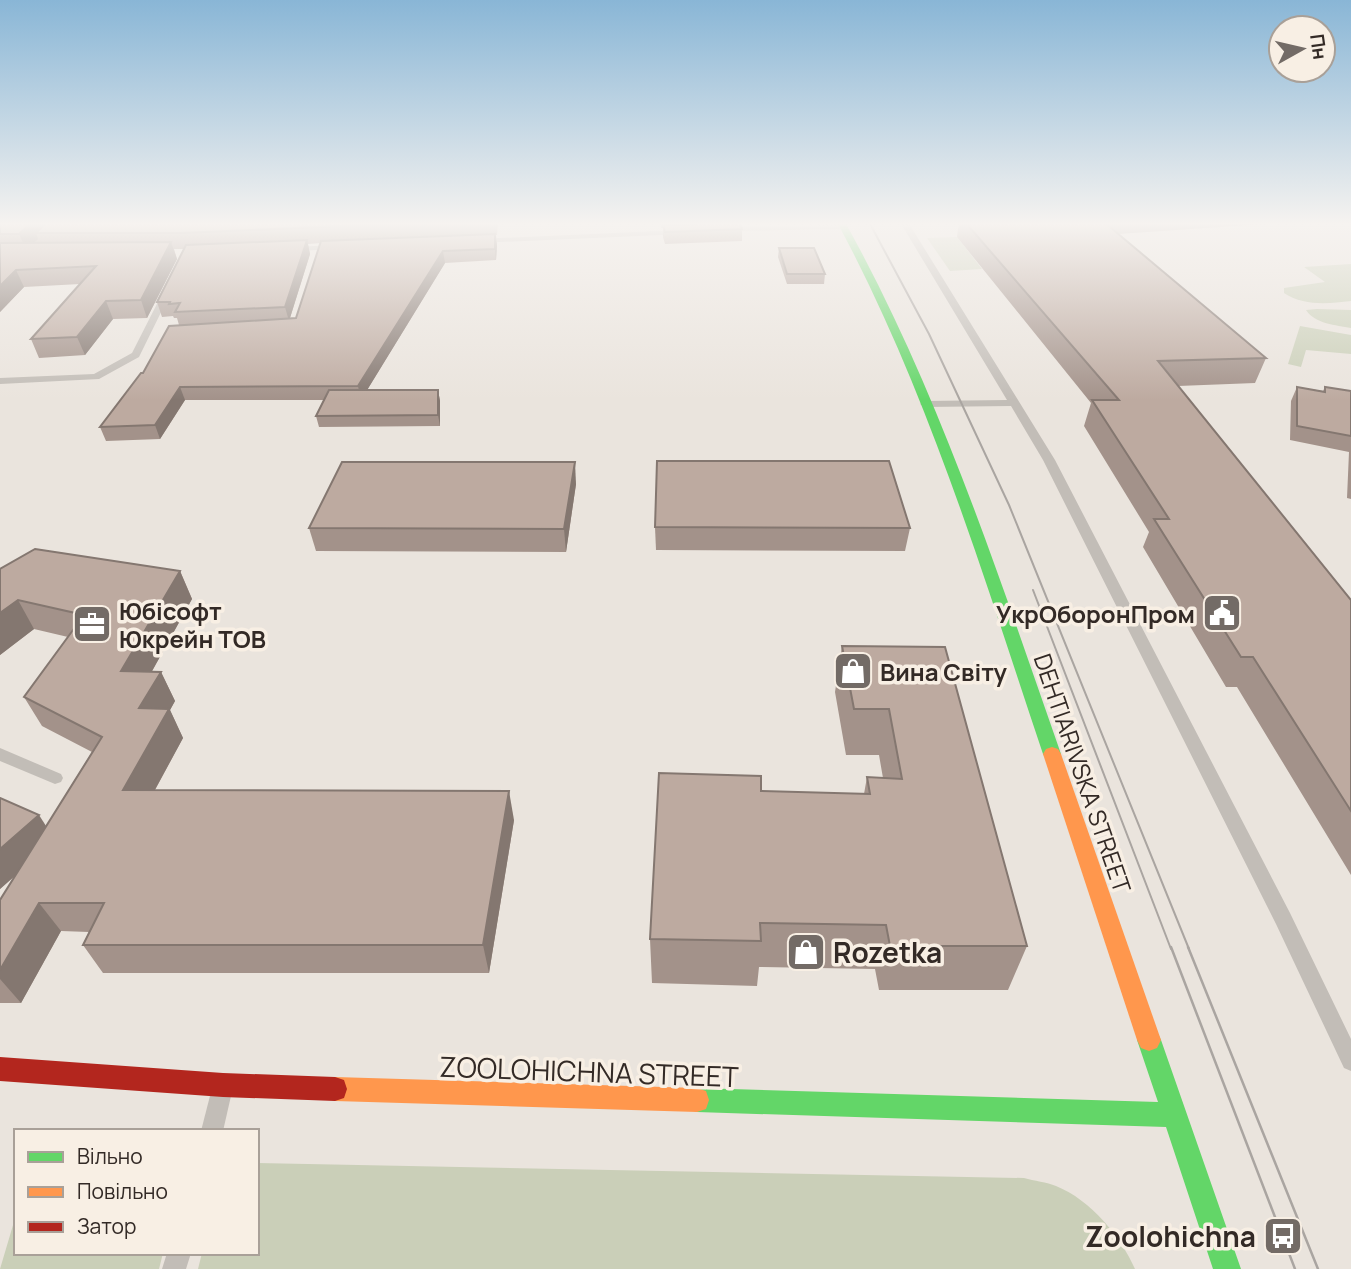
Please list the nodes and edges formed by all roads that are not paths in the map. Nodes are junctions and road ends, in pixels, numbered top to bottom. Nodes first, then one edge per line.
1 (172, 281) edge
2 (872, 281) edge
3 (940, 281) edge
4 (160, 333) dead end
5 (147, 334) junction
6 (0, 381) edge
7 (1014, 403) junction
8 (925, 404) junction
9 (0, 754) edge
10 (55, 778) dead end
11 (1351, 1061) edge
12 (0, 1069) edge
13 (223, 1085) junction
14 (1176, 1115) junction
15 (212, 1129) edge
16 (1227, 1269) edge

1 - 5 lane
2 - 8 main road, DEHTIARIVSKA STREET
3 - 7 lane
4 - 5 lane
5 - 6 lane
7 - 8 lane
7 - 11 lane
8 - 14 main road, DEHTIARIVSKA STREET
9 - 10 lane
12 - 13 main road, ZOOLOHICHNA STREET
13 - 14 main road, ZOOLOHICHNA STREET
13 - 15 lane
14 - 16 main road, DEHTIARIVSKA STREET

